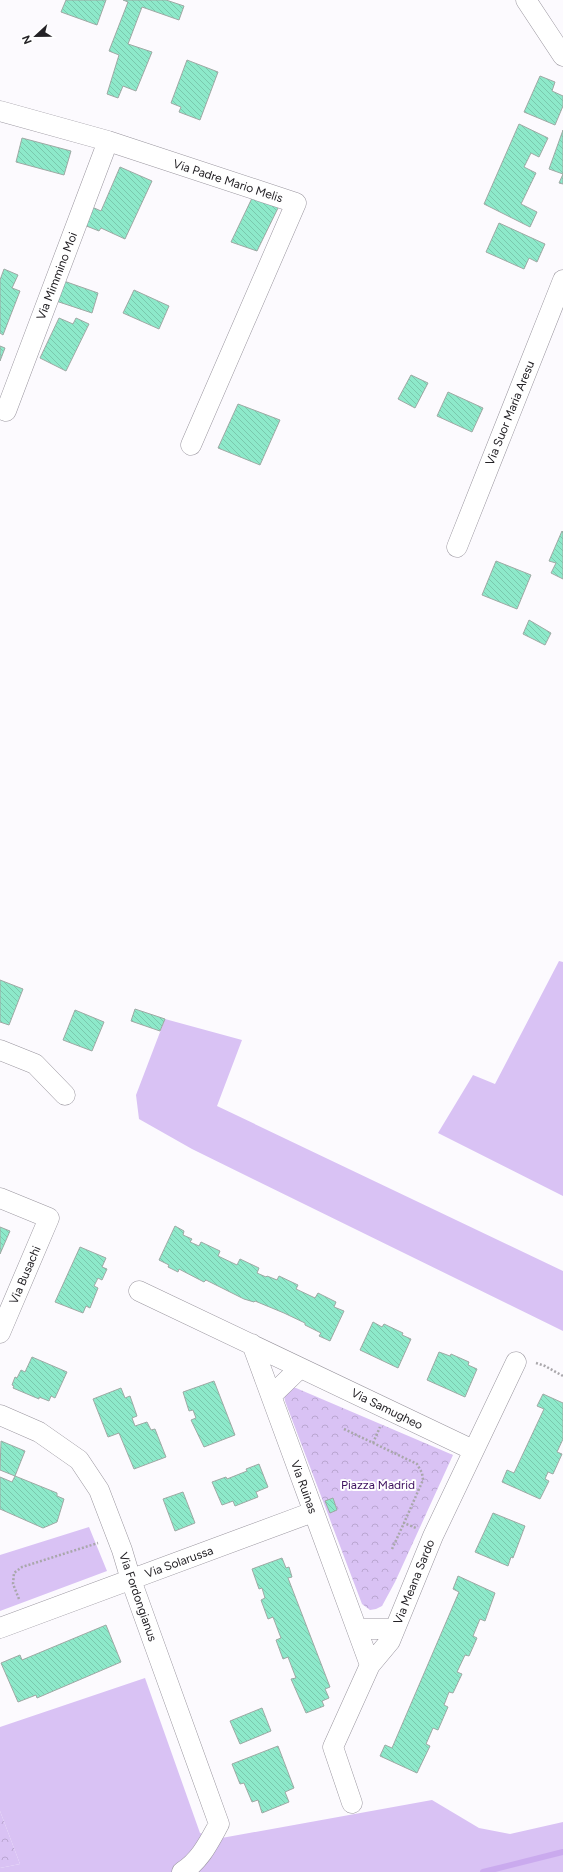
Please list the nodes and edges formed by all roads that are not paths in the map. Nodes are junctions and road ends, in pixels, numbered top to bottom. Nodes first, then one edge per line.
1 (526, 0) edge
2 (563, 56) edge
3 (0, 111) edge
4 (108, 141) junction
5 (563, 280) edge
6 (3, 410) edge
7 (191, 445) dead end
8 (457, 547) dead end
9 (0, 1050) edge
10 (65, 1095) dead end
11 (0, 1198) edge
12 (139, 1291) dead end
13 (0, 1333) edge
14 (252, 1344) junction
15 (516, 1362) road end
16 (300, 1368) junction
17 (270, 1396) junction
18 (0, 1415) edge
19 (473, 1450) junction
20 (313, 1512) junction
21 (131, 1580) junction
22 (0, 1628) edge
23 (357, 1629) junction
24 (395, 1629) junction
25 (370, 1665) junction
26 (352, 1803) dead end
27 (182, 1872) edge

1 - 2 street
3 - 4 street, Via Padre Mario Melis
4 - 6 street, Via Mimmino Moi
4 - 7 street, Via Padre Mario Melis
5 - 8 street, Via Suor Maria Aresu
9 - 10 street
11 - 13 street, Via Busachi
12 - 14 street, Via Samugheo
14 - 16 street, Via Samugheo
14 - 17 street, Via Ruinas
15 - 19 street, Via Meana Sardo
16 - 17 street
16 - 19 street, Via Samugheo
17 - 20 street, Via Ruinas
18 - 21 street, Via Fordongianus
19 - 24 street, Via Meana Sardo
20 - 21 street, Via Solarussa
20 - 23 street, Via Ruinas
21 - 22 street, Via Solarussa
21 - 27 street, Via Fordongianus
23 - 24 street
23 - 25 street, Via Ruinas
24 - 25 street, Via Meana Sardo
25 - 26 street, Via Meana Sardo

